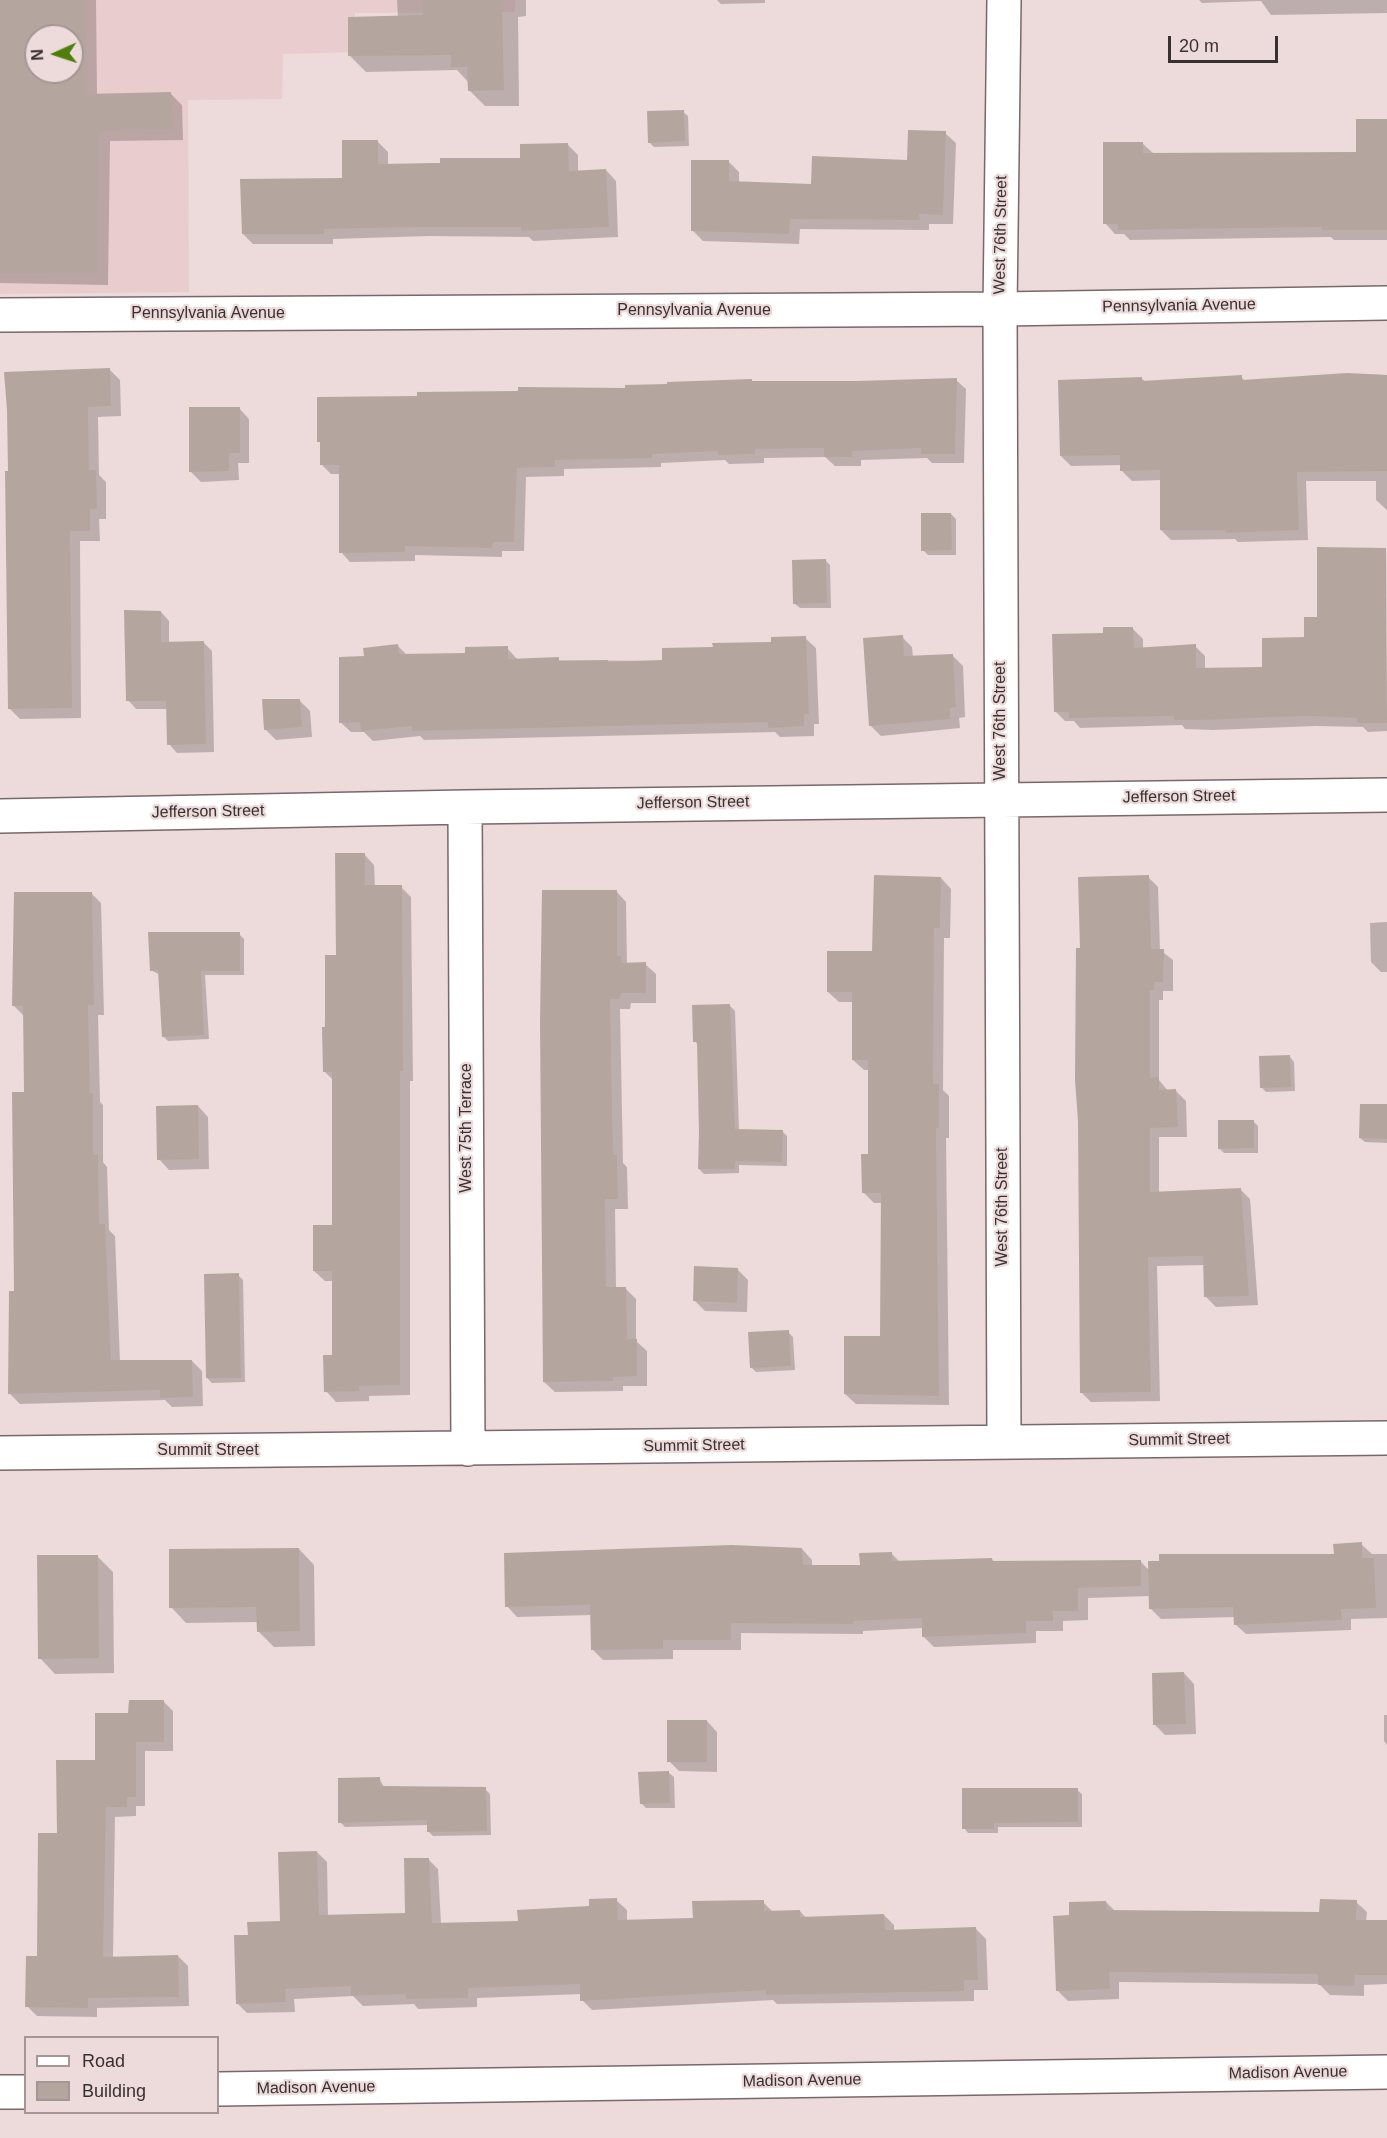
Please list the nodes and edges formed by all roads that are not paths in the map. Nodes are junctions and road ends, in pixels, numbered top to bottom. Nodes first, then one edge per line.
1 (1004, 0) edge
2 (1387, 303) edge
3 (1000, 309) junction
4 (0, 315) edge
5 (1387, 795) edge
6 (1002, 799) junction
7 (465, 807) junction
8 (0, 816) edge
9 (1387, 1438) edge
10 (1004, 1442) junction
11 (468, 1449) junction
12 (0, 1453) edge
13 (1387, 2072) edge
14 (219, 2089) edge
15 (0, 2092) edge
16 (24, 2092) edge

1 - 3 street, West 76th Street
2 - 3 street, Pennsylvania Avenue
3 - 4 street, Pennsylvania Avenue
3 - 6 street, West 76th Street
5 - 6 street, Jefferson Street
6 - 7 street, Jefferson Street
6 - 10 street, West 76th Street
7 - 8 street, Jefferson Street
7 - 11 street, West 75th Terrace
9 - 10 street, Summit Street
10 - 11 street, Summit Street
11 - 12 street, Summit Street
13 - 14 street, Madison Avenue
15 - 16 street

